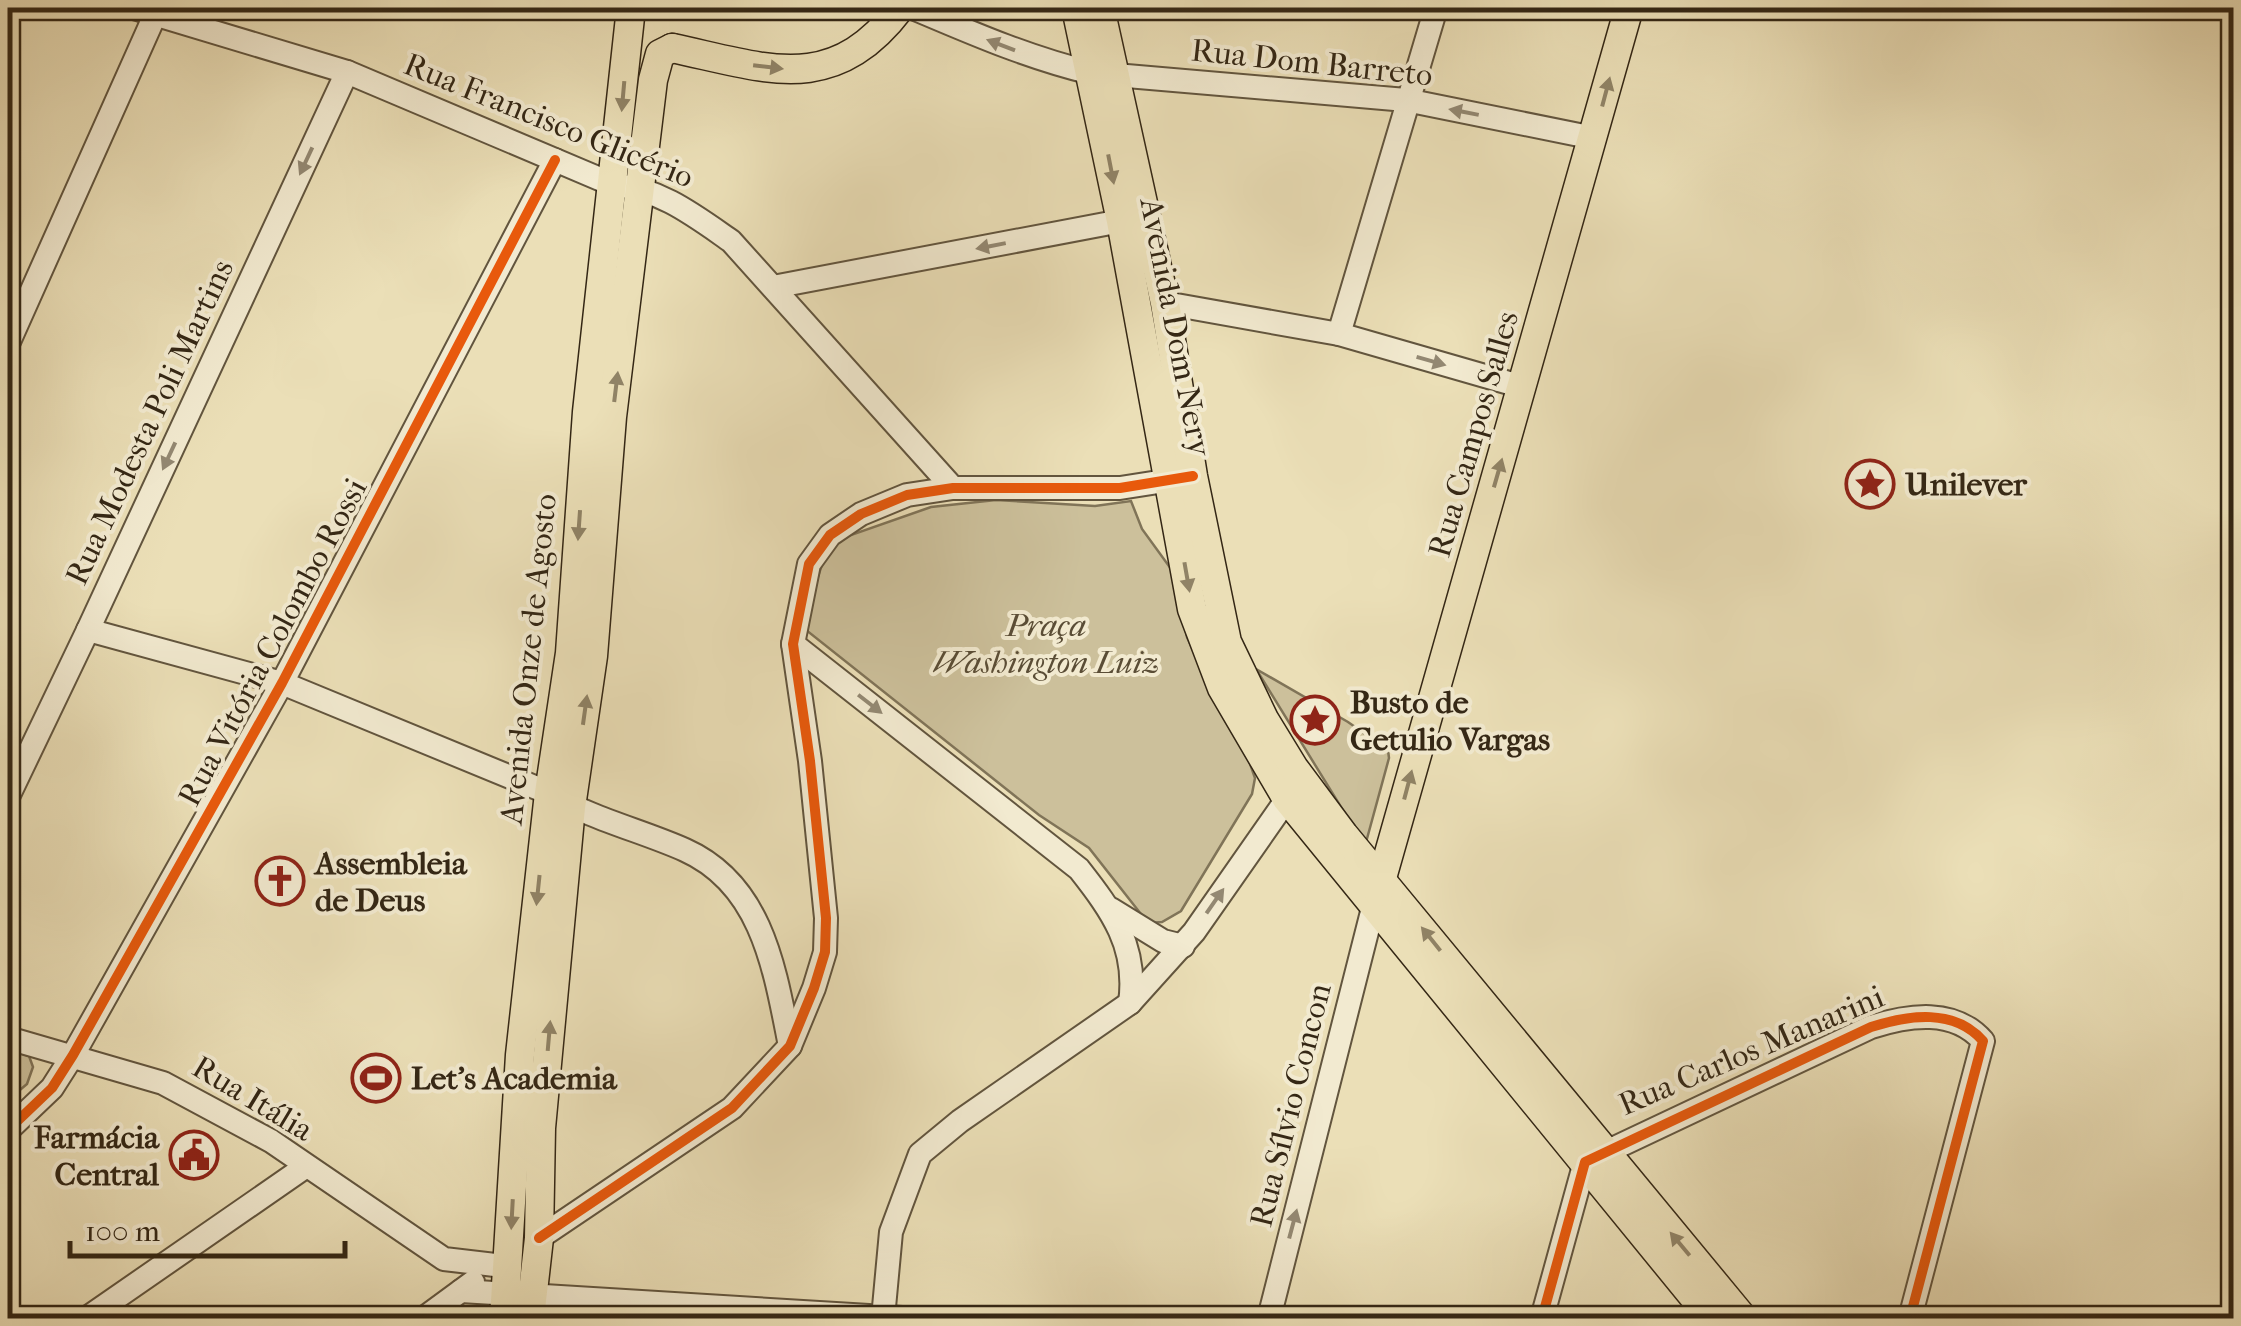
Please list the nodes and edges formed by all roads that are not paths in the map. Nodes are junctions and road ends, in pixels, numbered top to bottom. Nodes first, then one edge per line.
1 (634, 8) edge
2 (900, 8) edge
3 (913, 8) edge
4 (1076, 8) edge
5 (1100, 8) edge
6 (1436, 8) edge
7 (1629, 8) edge
8 (144, 11) edge
9 (672, 48) junction
10 (347, 72) junction
11 (1103, 75) junction
12 (1406, 100) junction
13 (1594, 138) junction
14 (554, 160) junction
15 (628, 186) junction
16 (1121, 221) junction
17 (772, 287) junction
18 (1165, 303) junction
19 (1339, 334) junction
20 (8, 344) edge
21 (1524, 387) junction
22 (1181, 478) junction
23 (953, 488) junction
24 (88, 630) junction
25 (793, 644) junction
26 (282, 683) junction
27 (8, 797) edge
28 (1287, 798) junction
29 (560, 800) junction
30 (1382, 879) junction
31 (1108, 907) junction
32 (1373, 908) junction
33 (1182, 946) junction
34 (1130, 1003) junction
35 (8, 1038) edge
36 (790, 1046) junction
37 (73, 1055) junction
38 (8, 1130) edge
39 (1594, 1156) junction
40 (306, 1167) junction
41 (539, 1238) junction
42 (444, 1259) junction
43 (502, 1260) junction
44 (461, 1291) junction
45 (519, 1307) edge
46 (88, 1318) edge
47 (424, 1318) edge
48 (883, 1318) edge
49 (902, 1318) edge
50 (1269, 1318) edge
51 (1542, 1318) edge
52 (1712, 1318) edge
53 (1742, 1318) edge
54 (1910, 1318) edge

1 - 9 main road
1 -> 15 main road, Avenida Onze de Agosto
9 -> 2 main road
11 -> 3 street, Rua Dom Barreto
4 - 11 main road, Avenida Dom Nery
5 - 11 main road, Avenida Dom Nery
6 - 12 street
13 -> 7 main road, Rua Campos Salles
8 - 10 street, Rua Francisco Glicério
8 - 20 street
9 - 15 main road, Avenida Onze de Agosto
10 - 14 street, Rua Francisco Glicério
10 -> 24 street, Rua Modesta Poli Martins
11 - 12 street, Rua Dom Barreto
11 -> 16 main road, Avenida Dom Nery
11 - 18 main road, Avenida Dom Nery
13 -> 12 street, Rua Dom Barreto
12 - 19 street
13 - 21 main road, Rua Campos Salles
14 - 15 street, Rua Francisco Glicério
14 - 26 street, Rua Vitória Colombo Rossi
15 - 17 street, Rua Francisco Glicério
15 - 29 main road, Avenida Onze de Agosto
16 -> 17 street
16 - 22 main road, Avenida Dom Nery
17 - 23 street, Rua Francisco Glicério
18 - 19 street
18 - 22 main road, Avenida Dom Nery
19 -> 21 street
30 -> 21 main road, Rua Campos Salles
22 - 23 street
22 -> 28 main road, Avenida Dom Nery
22 - 30 main road, Avenida Dom Nery
23 - 25 street
24 - 26 street
24 - 27 street, Rua Modesta Poli Martins
25 -> 31 street
25 - 36 street
26 - 29 street
26 - 37 street, Rua Vitória Colombo Rossi
28 - 32 main road, Avenida Dom Nery
33 -> 28 street
29 - 36 street
41 -> 29 main road, Avenida Onze de Agosto
29 -> 43 main road, Avenida Onze de Agosto
30 - 32 main road, Rua Campos Salles
39 -> 30 main road, Avenida Dom Nery
31 - 33 street
31 - 34 street
32 - 39 main road, Avenida Dom Nery
50 -> 32 street, Rua Sílvio Concon
33 - 34 street
34 - 48 street
35 - 37 street, Rua Itália
36 - 41 street
37 - 38 street, Rua Vitória Colombo Rossi
37 - 40 street, Rua Itália
39 - 51 street
39 - 52 main road
53 -> 39 main road
39 - 54 street, Rua Carlos Manarini
40 - 42 street, Rua Itália
40 - 46 street
41 - 45 main road, Avenida Onze de Agosto
42 - 43 street
42 - 44 street
43 - 44 street
43 - 45 main road, Avenida Onze de Agosto
44 - 45 street
44 - 47 street
45 - 48 street
48 - 49 street

